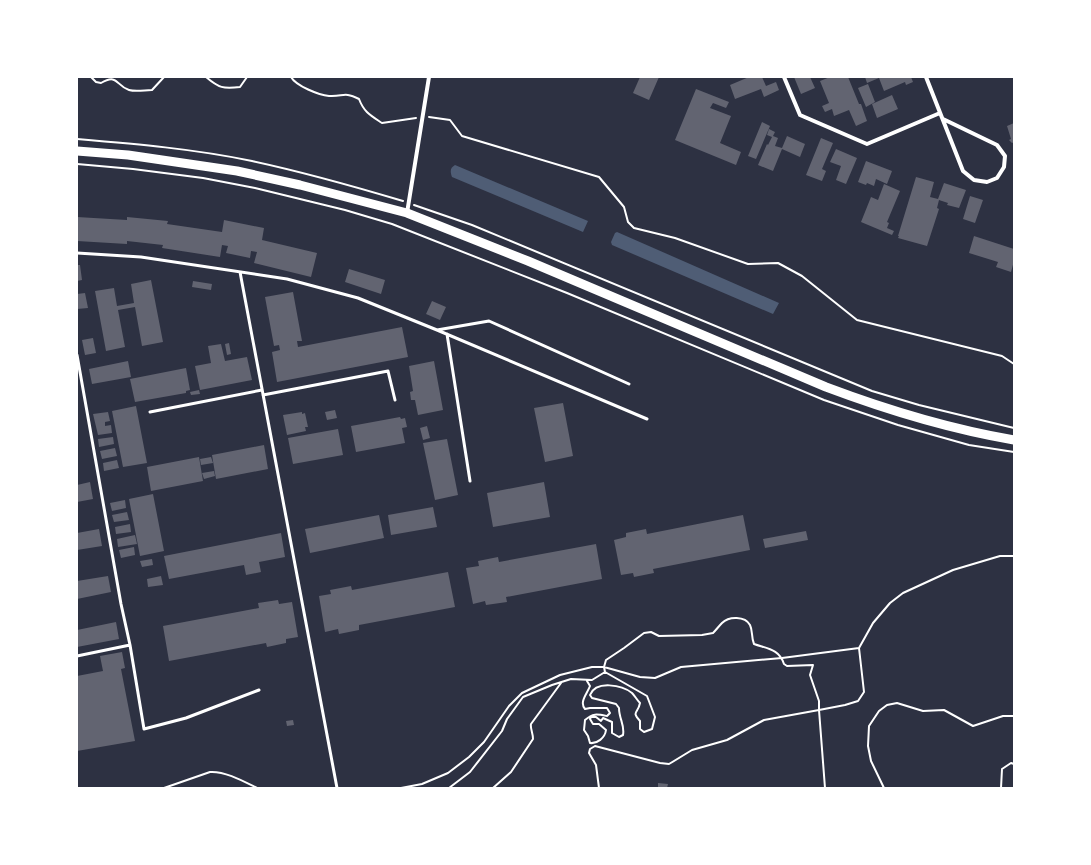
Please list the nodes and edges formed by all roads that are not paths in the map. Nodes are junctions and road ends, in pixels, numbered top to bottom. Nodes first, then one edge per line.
1 (429, 77) edge
2 (784, 77) edge
3 (926, 77) edge
4 (940, 113) junction
5 (943, 119) junction
6 (77, 151) edge
7 (407, 213) junction
8 (77, 253) edge
9 (240, 272) junction
10 (438, 330) junction
11 (447, 334) junction
12 (77, 355) edge
13 (629, 384) dead end
14 (262, 390) junction
15 (263, 395) junction
16 (395, 400) dead end
17 (150, 412) dead end
18 (647, 419) dead end
19 (1014, 440) edge
20 (470, 481) dead end
21 (130, 645) junction
22 (77, 656) edge
23 (259, 690) dead end
24 (337, 788) edge

1 - 7 street
2 - 4 street
3 - 4 street
4 - 5 street
5 - 5 street
6 - 7 main road
7 - 19 main road
8 - 9 lane
9 - 10 lane
9 - 14 lane
10 - 11 lane
10 - 13 lane
11 - 18 lane
11 - 20 lane
12 - 21 lane
14 - 15 lane
14 - 17 lane
15 - 16 lane
15 - 24 lane
21 - 22 lane
21 - 23 lane

